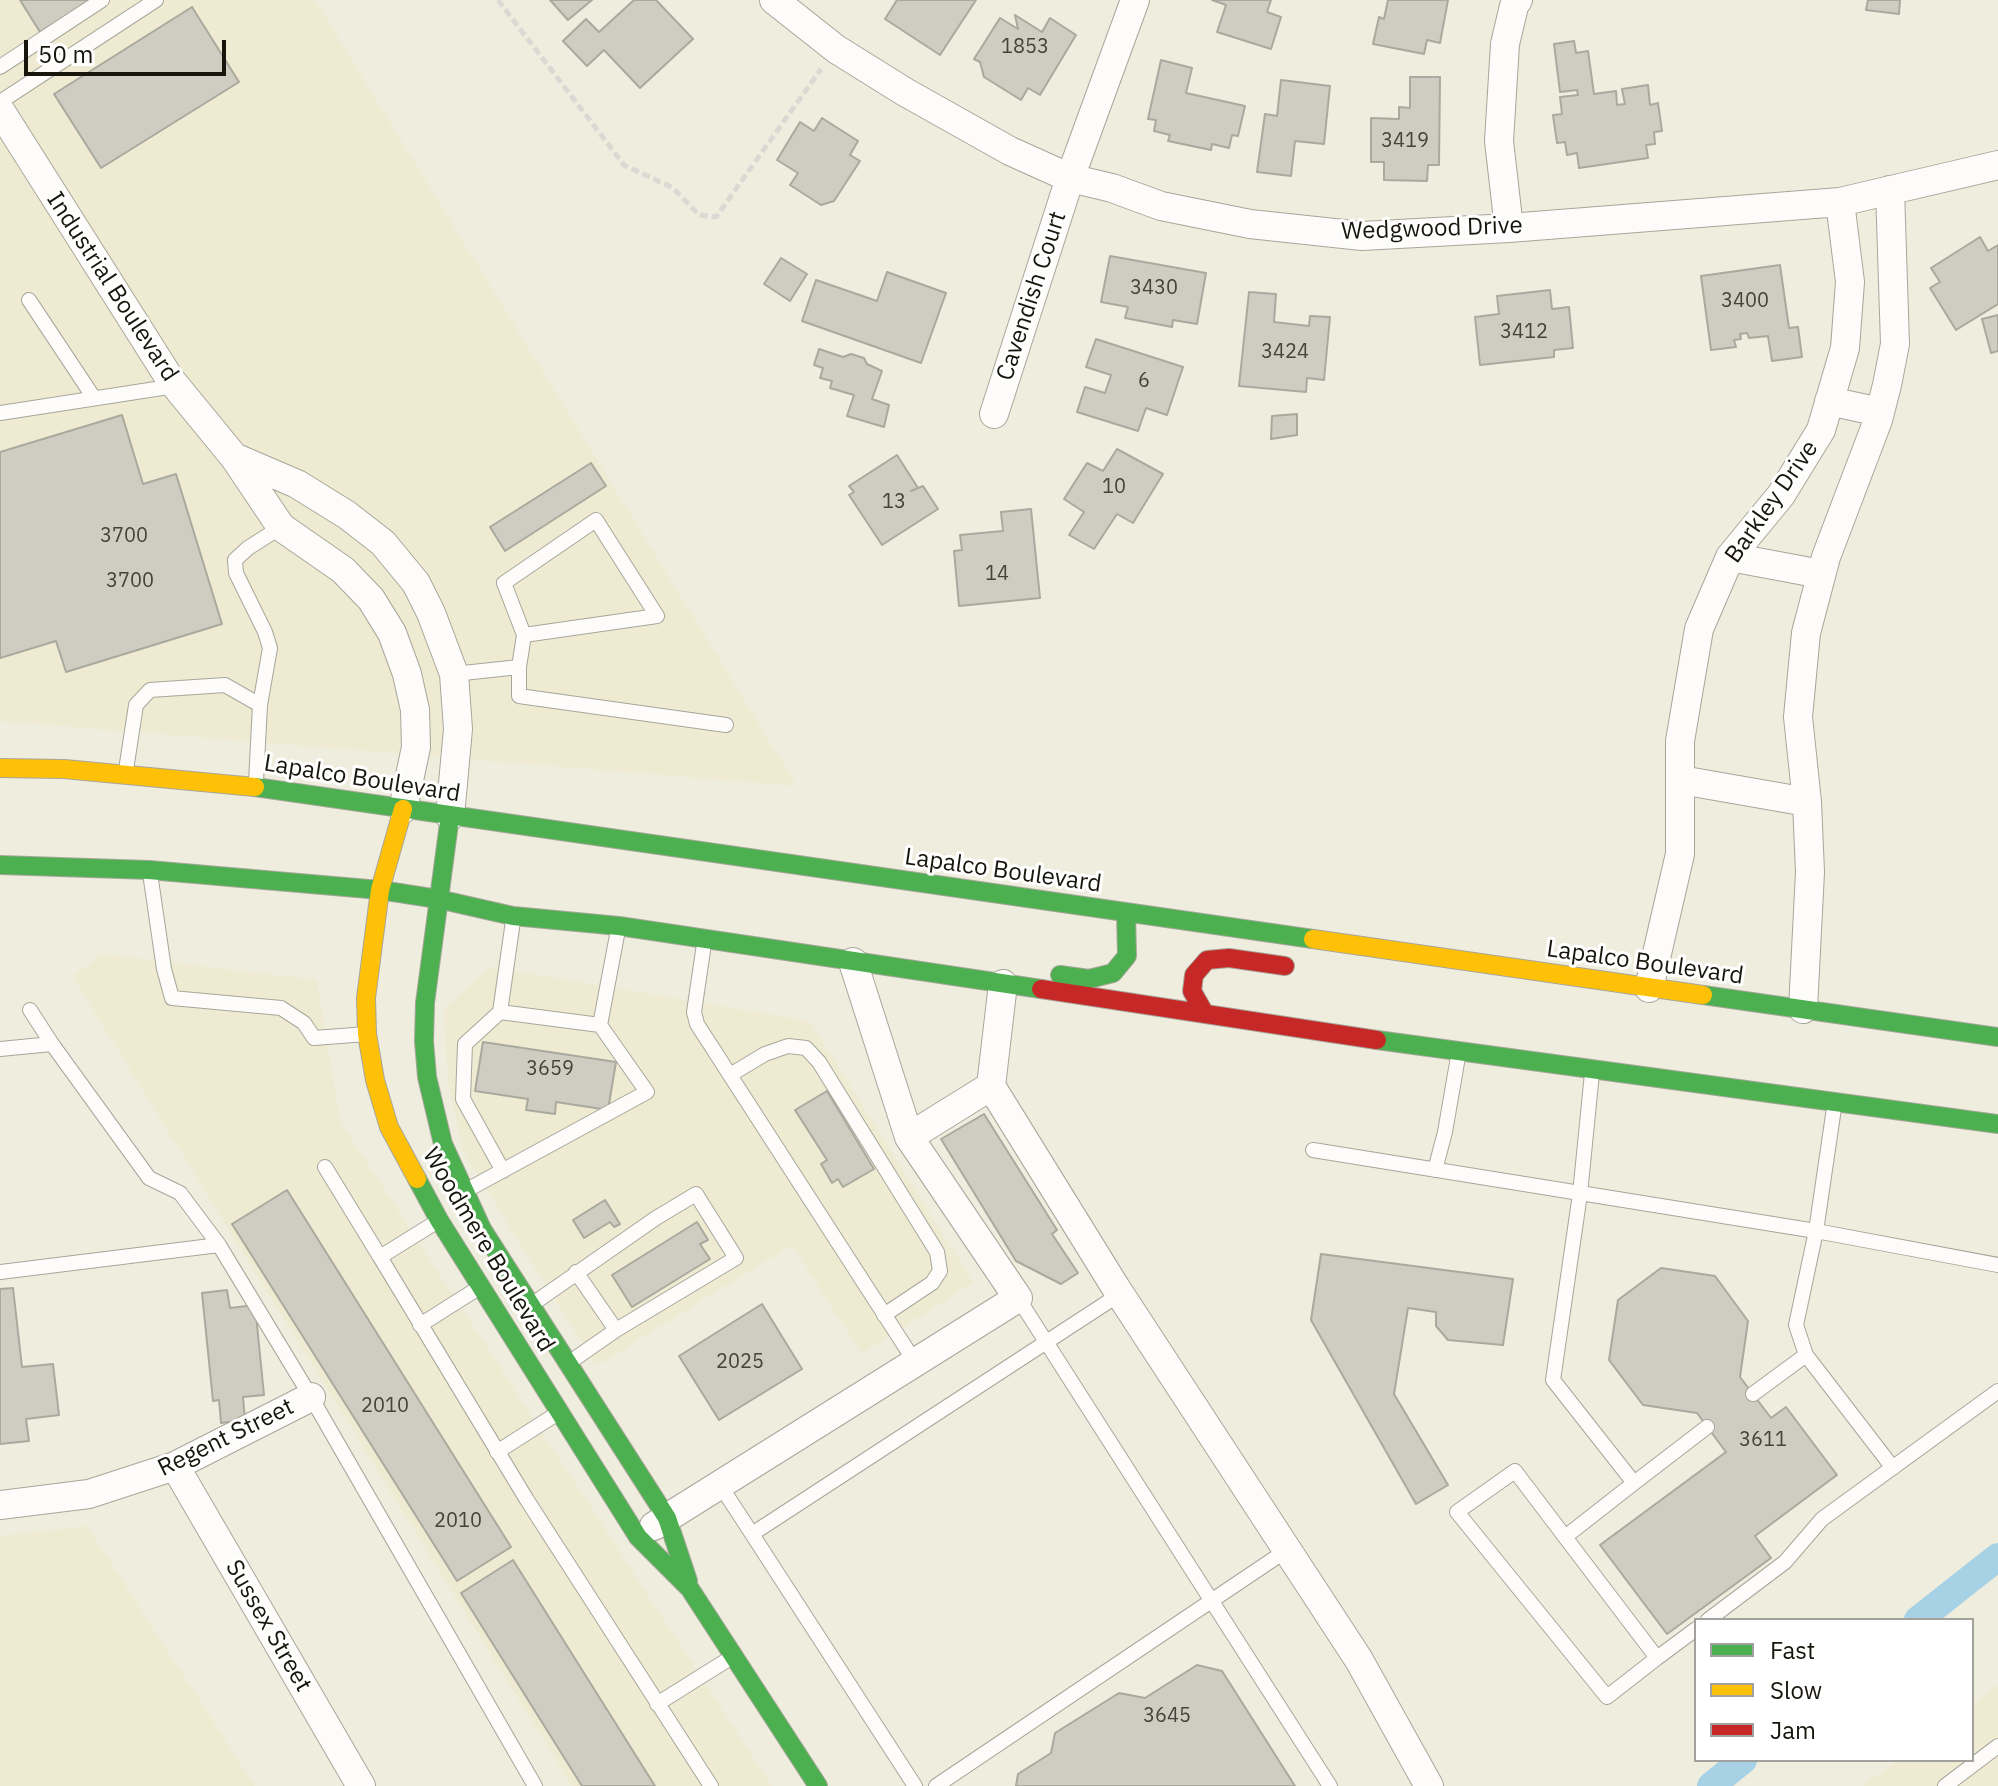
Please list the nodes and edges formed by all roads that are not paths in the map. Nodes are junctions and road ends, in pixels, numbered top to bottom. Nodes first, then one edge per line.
1 (102, 0) edge
2 (156, 0) edge
3 (774, 0) edge
4 (1135, 0) edge
5 (1518, 0) edge
6 (0, 67) edge
7 (0, 102) edge
8 (0, 110) edge
9 (1998, 165) edge
10 (1070, 178) junction
11 (1890, 190) junction
12 (1840, 202) junction
13 (1509, 228) junction
14 (29, 300) dead end
15 (175, 386) junction
16 (94, 398) junction
17 (1829, 401) junction
18 (1880, 412) junction
19 (0, 413) edge
20 (994, 414) dead end
21 (234, 457) junction
22 (281, 527) junction
23 (1730, 557) junction
24 (1821, 574) junction
25 (524, 635) junction
26 (519, 667) junction
27 (454, 674) junction
28 (260, 705) junction
29 (726, 725) dead end
30 (0, 768) edge
31 (125, 774) junction
32 (1681, 780) junction
33 (256, 787) junction
34 (1807, 802) junction
35 (403, 809) junction
36 (450, 816) junction
37 (0, 865) edge
38 (149, 870) junction
39 (380, 890) junction
40 (438, 899) junction
41 (1126, 913) junction
42 (513, 916) junction
43 (619, 926) junction
44 (704, 940) junction
45 (851, 952) junction
46 (969, 960) dead end
47 (1501, 967) junction
48 (1303, 969) dead end
49 (1439, 978) dead end
50 (1003, 984) junction
51 (1649, 988) junction
52 (1803, 1009) junction
53 (30, 1010) dead end
54 (500, 1012) junction
55 (1205, 1014) junction
56 (600, 1025) junction
57 (367, 1034) junction
58 (1998, 1037) edge
59 (52, 1044) junction
60 (0, 1049) edge
61 (1459, 1052) junction
62 (1592, 1069) junction
63 (730, 1075) junction
64 (991, 1086) junction
65 (1835, 1104) junction
66 (1998, 1124) edge
67 (909, 1137) junction
68 (1313, 1150) dead end
69 (325, 1167) dead end
70 (1435, 1170) junction
71 (503, 1171) junction
72 (463, 1192) junction
73 (1580, 1194) junction
74 (439, 1220) junction
75 (1816, 1231) junction
76 (219, 1245) junction
77 (380, 1257) junction
78 (1998, 1265) edge
79 (506, 1270) junction
80 (0, 1272) edge
81 (576, 1272) junction
82 (479, 1287) junction
83 (1120, 1294) junction
84 (1018, 1298) junction
85 (530, 1306) junction
86 (884, 1315) junction
87 (503, 1323) junction
88 (420, 1325) junction
89 (616, 1330) junction
90 (1047, 1344) junction
91 (1806, 1355) junction
92 (915, 1362) junction
93 (555, 1374) junction
94 (1998, 1391) edge
95 (1753, 1394) dead end
96 (311, 1397) junction
97 (573, 1403) junction
98 (1707, 1427) dead end
99 (497, 1452) junction
100 (175, 1466) junction
101 (1893, 1468) junction
102 (1634, 1483) junction
103 (720, 1485) junction
104 (0, 1505) edge
105 (667, 1518) junction
106 (752, 1534) junction
107 (638, 1537) junction
108 (1565, 1537) junction
109 (1287, 1550) junction
110 (690, 1589) junction
111 (1212, 1600) junction
112 (1711, 1618) edge
113 (1694, 1630) edge
114 (734, 1656) junction
115 (1657, 1658) junction
116 (657, 1704) junction
117 (1998, 1746) edge
118 (361, 1786) edge
119 (535, 1786) edge
120 (711, 1786) edge
121 (818, 1786) edge
122 (915, 1786) edge
123 (936, 1786) edge
124 (1330, 1786) edge
125 (1429, 1786) edge
126 (1945, 1786) edge

1 - 6 lane
2 - 7 lane
3 - 10 street, Wedgwood Drive
4 - 10 street, Cavendish Court
5 - 13 street
8 - 15 street, Industrial Boulevard
9 - 11 street, Wedgwood Drive
10 - 13 street, Wedgwood Drive
10 - 20 street, Cavendish Court
11 - 12 street, Wedgwood Drive
11 - 18 street
12 - 13 street, Wedgwood Drive
12 - 17 street, Barkley Drive
14 - 16 lane
15 - 16 lane
15 - 21 street, Industrial Boulevard
16 - 19 lane
17 - 18 street
17 - 23 street, Barkley Drive
18 - 24 street
21 - 22 street, Industrial Boulevard
21 - 27 street, Industrial Boulevard
22 - 28 lane
22 - 35 street, Industrial Boulevard
23 - 24 street
23 - 32 street, Barkley Drive
24 - 34 street
25 - 25 lane
25 - 26 lane
26 - 27 lane
26 - 29 lane
27 - 36 street, Industrial Boulevard
28 - 31 lane
28 - 33 lane
30 - 31 main road, Lapalco Boulevard
31 - 33 main road, Lapalco Boulevard
32 - 34 street
32 - 51 street, Barkley Drive
33 - 35 main road, Lapalco Boulevard
34 - 52 street
35 - 36 main road, Lapalco Boulevard
35 - 39 main road, Industrial Boulevard
36 - 40 main road, Industrial Boulevard
36 - 41 main road, Lapalco Boulevard
37 - 38 main road
38 - 39 main road
38 - 57 lane
39 - 40 main road
39 - 57 main road, Woodmere Boulevard
40 - 42 main road
40 - 72 main road, Woodmere Boulevard
41 - 46 main road
41 - 47 main road, Lapalco Boulevard
42 - 43 main road
42 - 54 lane
43 - 44 main road
43 - 56 lane
44 - 45 main road
44 - 63 lane
45 - 50 main road
45 - 67 street
47 - 49 main road
47 - 51 main road, Lapalco Boulevard
48 - 55 main road
50 - 55 main road
50 - 64 street
51 - 52 main road, Lapalco Boulevard
52 - 58 main road, Lapalco Boulevard
53 - 59 lane
54 - 56 lane
54 - 71 lane
55 - 61 main road
56 - 71 lane
57 - 74 main road, Woodmere Boulevard
59 - 60 lane
59 - 76 lane
61 - 62 main road
61 - 70 lane
62 - 65 main road
62 - 73 lane
63 - 86 lane
63 - 86 lane
64 - 67 street
64 - 83 street
65 - 66 main road
65 - 75 lane
67 - 84 street
68 - 70 lane
69 - 77 lane
70 - 73 lane
71 - 72 lane
72 - 79 main road, Woodmere Boulevard
73 - 75 lane
73 - 102 lane
74 - 77 lane
74 - 82 main road, Woodmere Boulevard
75 - 78 lane
75 - 91 lane
76 - 80 lane
76 - 96 lane
77 - 88 lane
79 - 82 lane
79 - 85 main road, Woodmere Boulevard
81 - 85 lane
81 - 89 lane
81 - 89 lane
82 - 87 main road, Woodmere Boulevard
82 - 88 lane
83 - 90 lane
83 - 109 street
84 - 90 lane
84 - 92 street
85 - 87 lane
85 - 93 main road, Woodmere Boulevard
86 - 92 lane
87 - 93 main road, Woodmere Boulevard
88 - 99 lane
89 - 93 lane
90 - 106 lane
90 - 111 lane
91 - 95 lane
91 - 101 lane
92 - 103 street
93 - 97 main road, Woodmere Boulevard
93 - 97 main road, Woodmere Boulevard
94 - 101 lane
96 - 100 street, Regent Street
96 - 119 lane
97 - 99 lane
97 - 105 main road, Woodmere Boulevard
97 - 107 main road, Woodmere Boulevard
98 - 102 lane
99 - 116 lane
100 - 104 street, Regent Street
100 - 118 street, Sussex Street
101 - 112 lane
102 - 108 lane
103 - 105 street
103 - 106 lane
105 - 107 street
105 - 110 main road, Woodmere Boulevard
106 - 122 lane
107 - 110 main road, Woodmere Boulevard
108 - 115 lane
108 - 115 lane
109 - 111 lane
109 - 125 street
110 - 114 main road, Woodmere Boulevard
111 - 123 lane
111 - 124 lane
113 - 115 lane
114 - 116 lane
114 - 121 main road, Woodmere Boulevard
116 - 120 lane
117 - 126 lane

